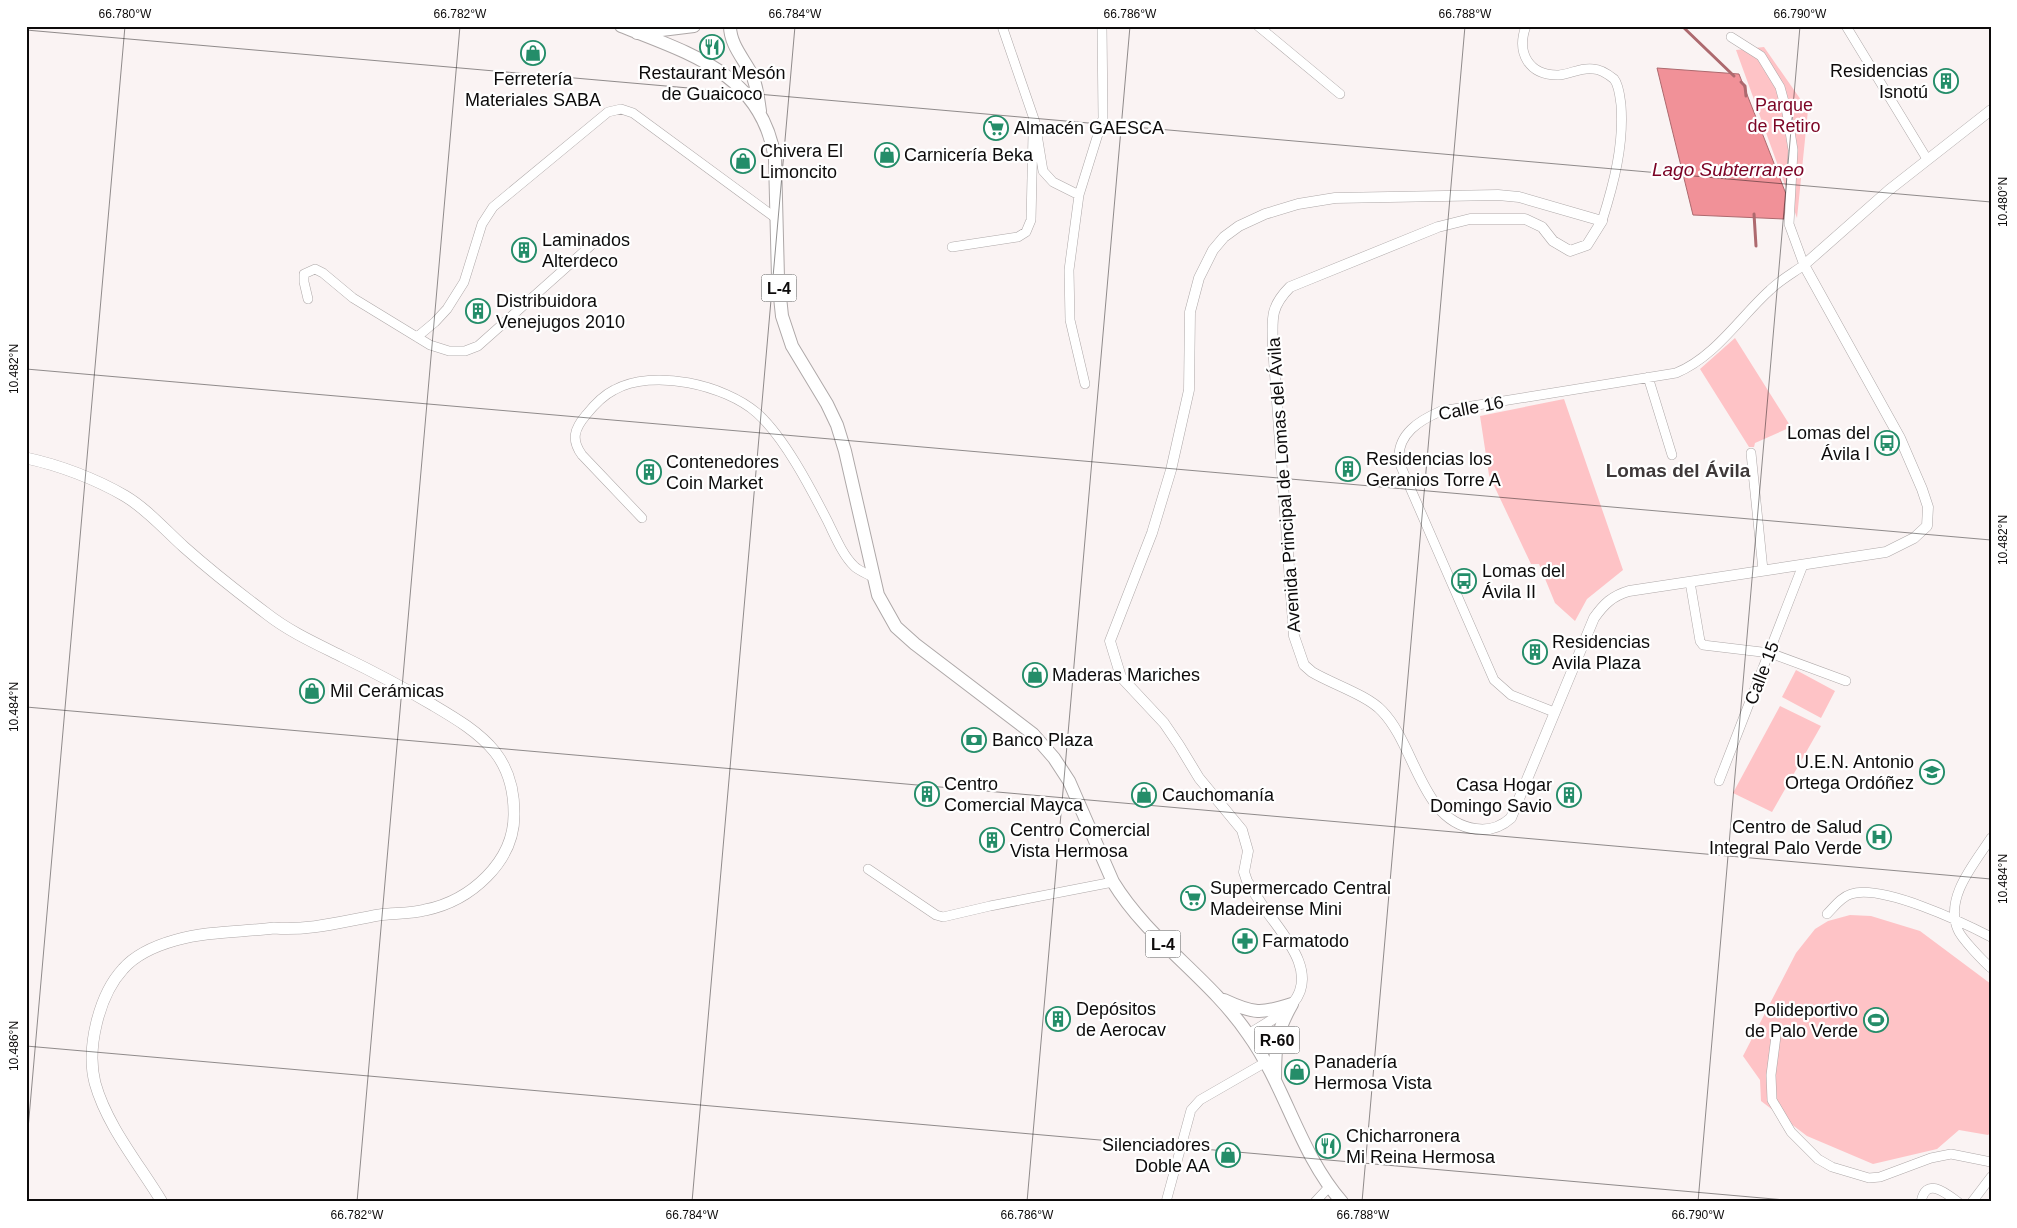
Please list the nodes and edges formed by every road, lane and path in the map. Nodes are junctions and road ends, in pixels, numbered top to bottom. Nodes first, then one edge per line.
1 (621, 26) edge
2 (694, 26) edge
3 (730, 26) edge
4 (1002, 26) edge
5 (1102, 26) edge
6 (1258, 26) edge
7 (1526, 26) edge
8 (1846, 26) edge
9 (637, 33) junction
10 (1731, 37) dead end
11 (1340, 94) dead end
12 (1991, 110) edge
13 (761, 114) junction
14 (1033, 117) junction
15 (1927, 159) junction
16 (1079, 194) junction
17 (777, 219) junction
18 (1602, 221) junction
19 (598, 239) dead end
20 (952, 247) dead end
21 (1804, 265) junction
22 (308, 299) dead end
23 (417, 337) junction
24 (1648, 377) junction
25 (1085, 384) dead end
26 (1751, 453) dead end
27 (1672, 455) dead end
28 (26, 458) edge
29 (642, 518) dead end
30 (1803, 565) junction
31 (1763, 570) junction
32 (874, 578) junction
33 (1690, 582) junction
34 (1770, 653) junction
35 (1846, 681) dead end
36 (1554, 712) junction
37 (1719, 781) dead end
38 (1991, 838) edge
39 (868, 869) dead end
40 (1113, 882) junction
41 (1827, 914) dead end
42 (1954, 918) junction
43 (1991, 937) edge
44 (1991, 968) edge
45 (1221, 998) junction
46 (1292, 1004) junction
47 (1249, 1034) junction
48 (1776, 1036) dead end
49 (1266, 1062) junction
50 (1275, 1080) junction
51 (1991, 1162) edge
52 (1991, 1177) edge
53 (1329, 1187) junction
54 (162, 1202) edge
55 (1166, 1202) edge
56 (1315, 1202) edge
57 (1342, 1202) edge
58 (1921, 1202) edge
59 (1958, 1202) edge
60 (1972, 1202) edge

1 - 9 main road, L-4
2 - 9 main road
3 - 13 main road
4 - 14 street
5 - 16 street
6 - 11 street
7 - 18 street
8 - 15 street
9 - 13 main road, L-4
10 - 21 street
12 - 15 street
13 - 17 main road, L-4
14 - 16 street
14 - 20 street
15 - 21 street
16 - 25 street
17 - 23 street
17 - 32 main road, L-4
18 - 36 street, Avenida Principal de Lomas del Ávila
18 - 46 street, R-60
19 - 23 street
21 - 24 street, Calle 16
21 - 30 street, Avenida Principal de Lomas del Ávila
22 - 23 street
24 - 27 street
24 - 36 street, Calle 16
26 - 31 street
28 - 54 main road
29 - 32 street
30 - 31 street, Avenida Principal de Lomas del Ávila
30 - 34 street, Calle 15
31 - 33 street, Avenida Principal de Lomas del Ávila
32 - 40 main road, L-4
33 - 34 street
33 - 36 street, Avenida Principal de Lomas del Ávila
34 - 35 street
34 - 37 street, Calle 15
38 - 42 street
39 - 40 street
40 - 45 main road, L-4
41 - 42 street
42 - 43 street
42 - 44 street
45 - 46 main road
45 - 47 main road, L-4
46 - 47 street, R-60
46 - 50 main road, R-60
47 - 49 main road, L-4
48 - 51 street
49 - 50 main road, L-4
49 - 55 street
50 - 53 main road, L-4
52 - 60 street
53 - 56 street
53 - 57 main road, L-4
58 - 59 street

